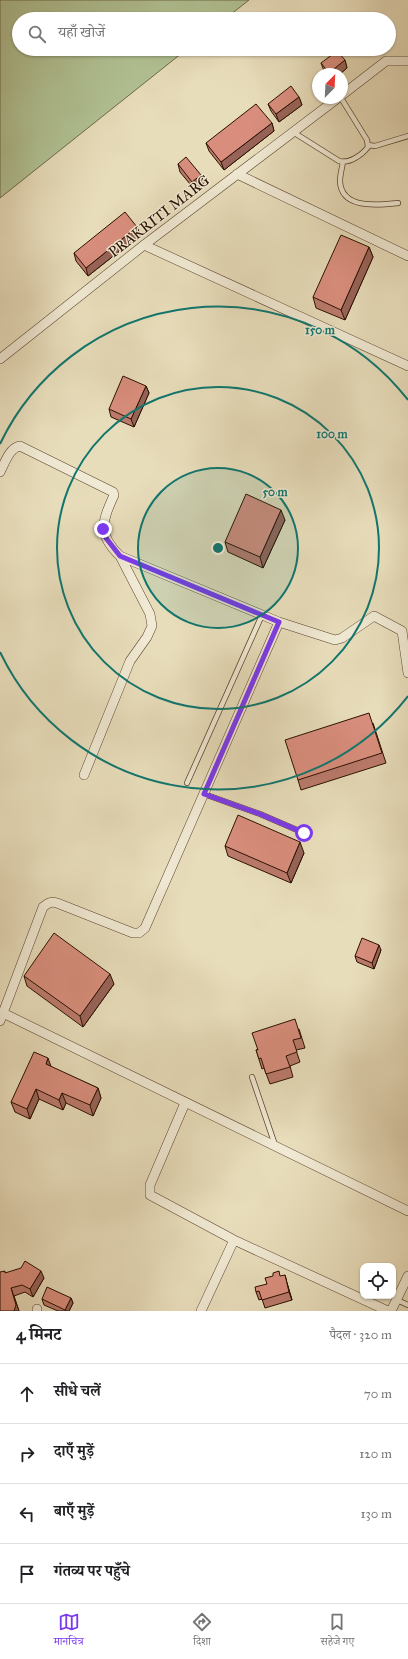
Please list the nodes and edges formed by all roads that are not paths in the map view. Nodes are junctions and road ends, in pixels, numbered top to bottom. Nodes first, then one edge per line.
1 (408, 61) edge
2 (348, 90) edge
3 (331, 104) edge
4 (343, 104) edge
5 (293, 132) junction
6 (408, 136) edge
7 (368, 145) junction
8 (343, 162) junction
9 (237, 174) junction
10 (398, 203) dead end
11 (144, 245) junction
12 (408, 256) edge
13 (0, 359) edge
14 (408, 366) edge
15 (0, 472) edge
16 (120, 556) junction
17 (262, 615) junction
18 (279, 622) junction
19 (408, 672) edge
20 (84, 775) dead end
21 (187, 783) dead end
22 (204, 794) junction
23 (304, 833) dead end
24 (1, 1017) edge
25 (252, 1077) dead end
26 (185, 1103) junction
27 (276, 1147) junction
28 (408, 1211) edge
29 (234, 1240) junction
30 (408, 1276) edge
31 (397, 1300) junction
32 (408, 1305) edge
33 (201, 1311) edge
34 (390, 1311) edge

1 - 2 street
3 - 5 street, PRAKRITI MARG
4 - 7 lane
5 - 8 lane
5 - 9 street, PRAKRITI MARG
6 - 7 lane
7 - 8 lane
8 - 10 lane
9 - 11 street, PRAKRITI MARG
9 - 12 street
11 - 13 street, PRAKRITI MARG
11 - 14 street
15 - 16 street
16 - 17 street
16 - 20 street
17 - 18 street
17 - 21 lane
18 - 19 street
18 - 22 street
22 - 23 lane
22 - 24 street
24 - 26 street
25 - 27 lane
26 - 27 street
26 - 29 street
27 - 28 street
29 - 33 street
29 - 34 street
30 - 31 street
31 - 32 lane
31 - 34 street

